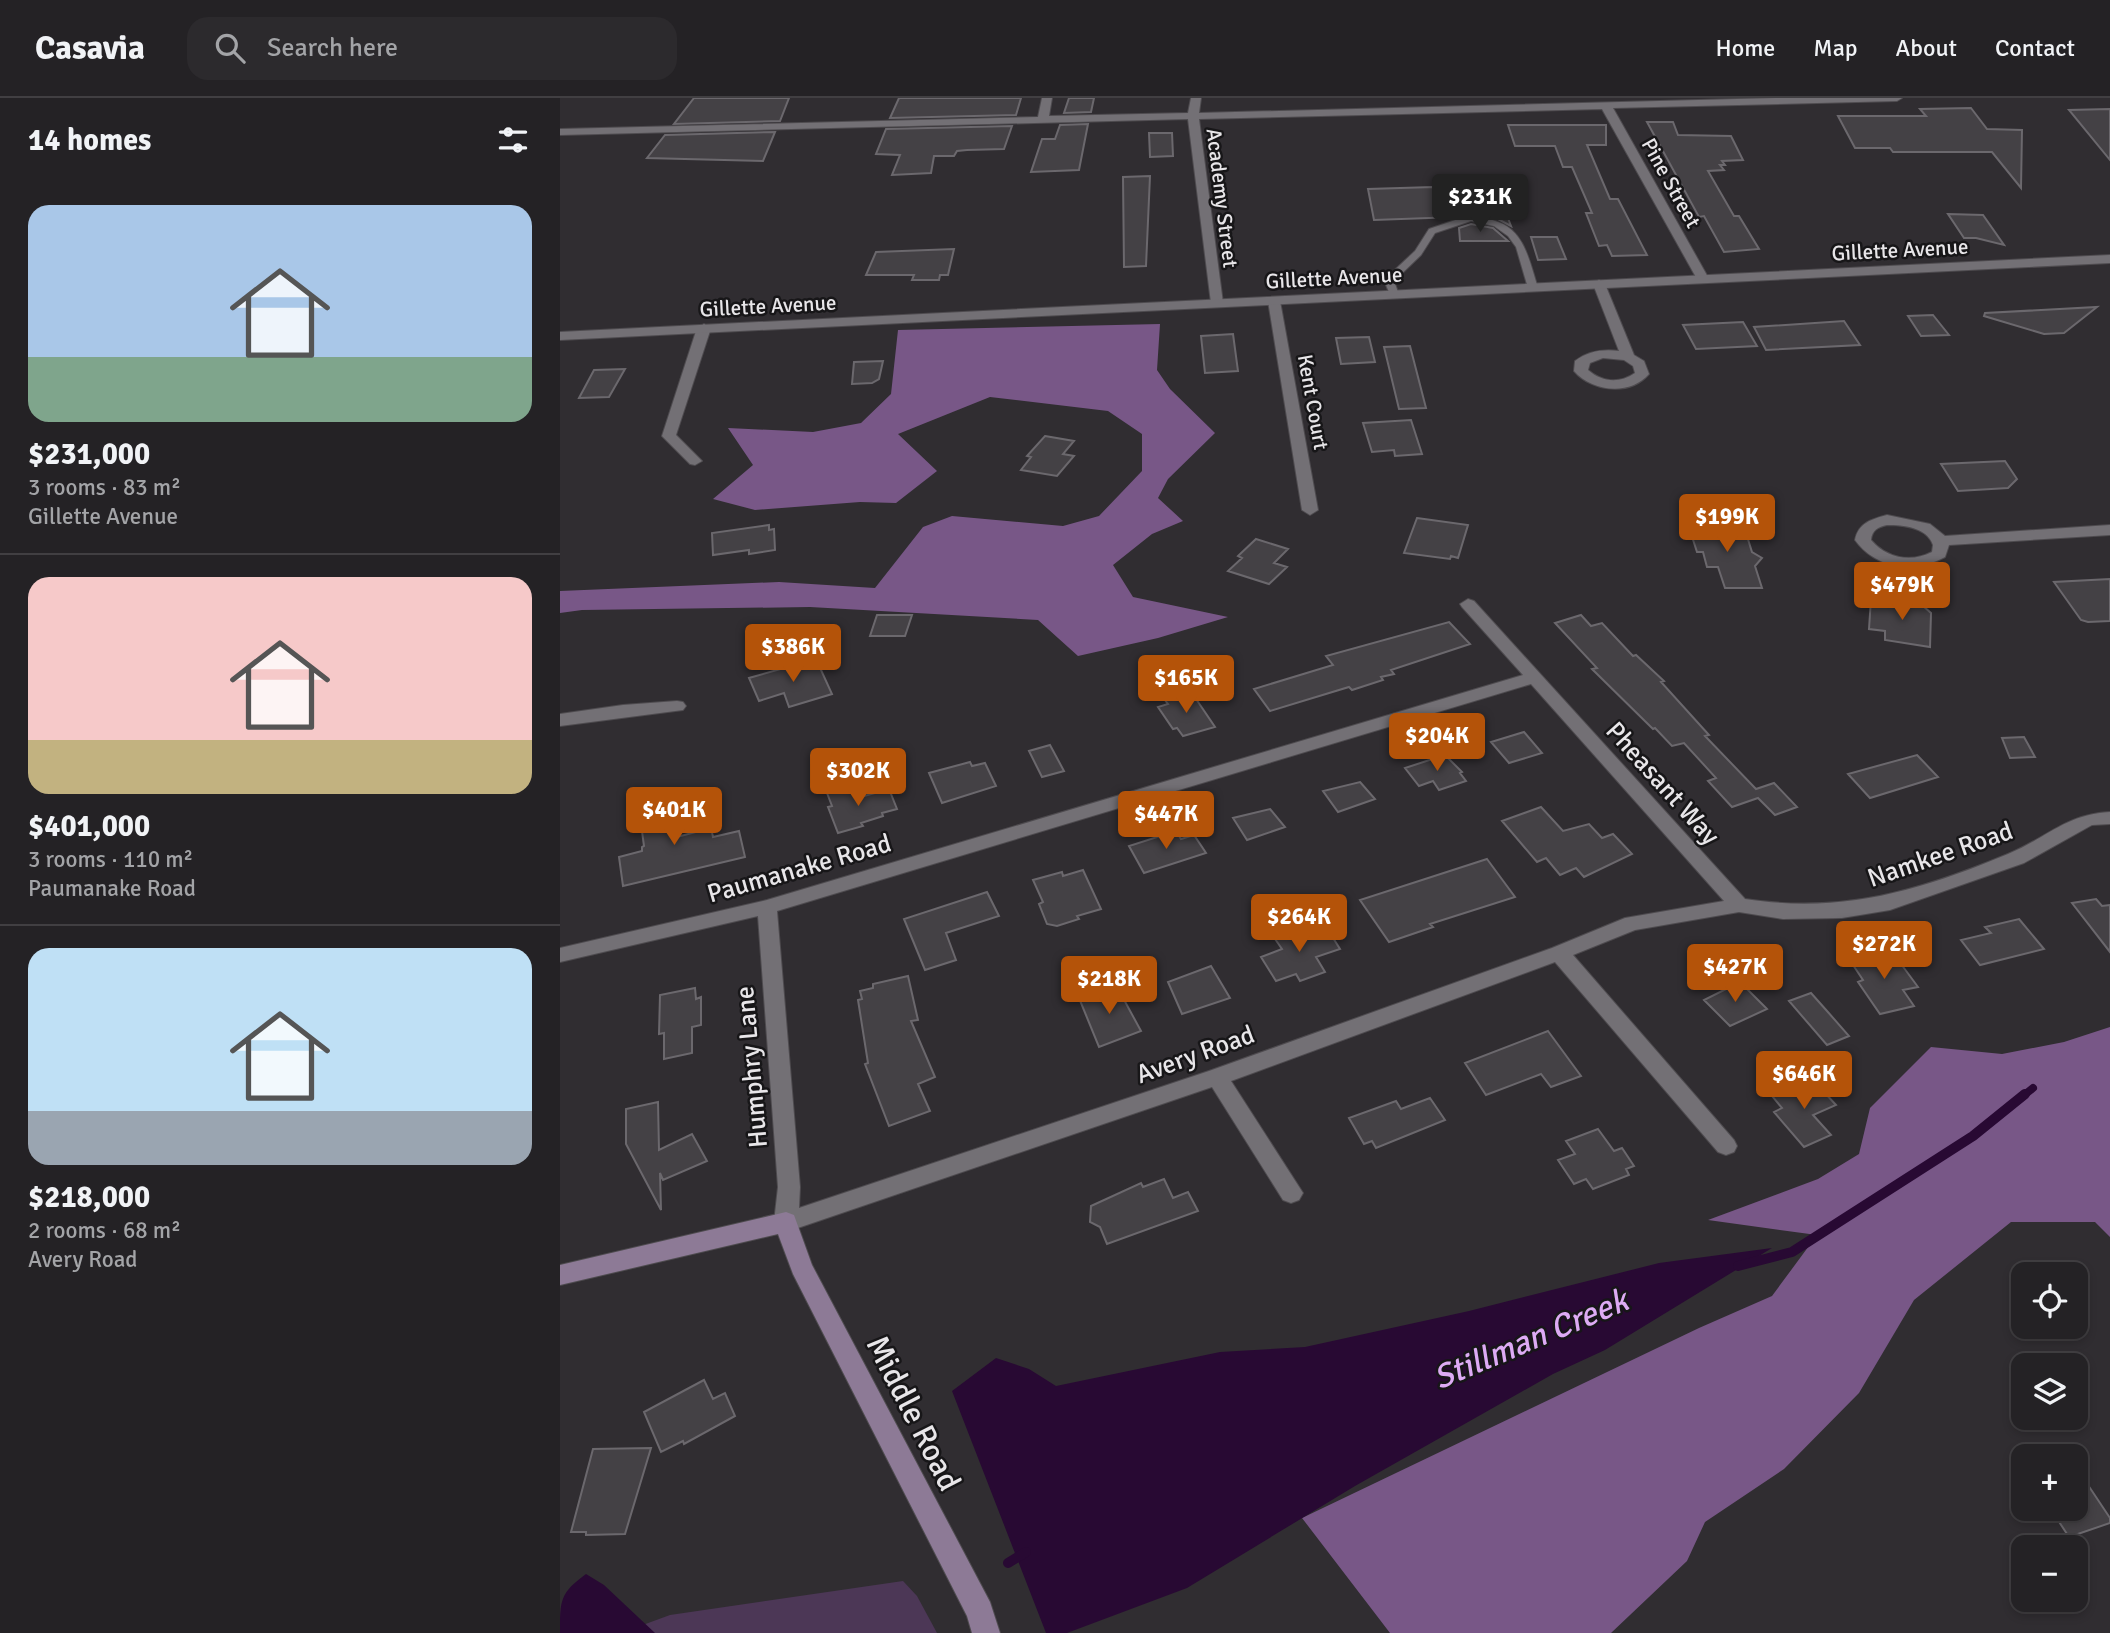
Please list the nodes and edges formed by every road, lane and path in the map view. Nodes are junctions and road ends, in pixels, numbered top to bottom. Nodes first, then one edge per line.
1 (1046, 98) edge
2 (1196, 98) edge
3 (1897, 98) edge
4 (1606, 106) junction
5 (1193, 116) junction
6 (1043, 120) junction
7 (560, 132) edge
8 (2110, 259) edge
9 (1703, 279) junction
10 (1598, 284) junction
11 (1534, 288) junction
12 (1394, 295) junction
13 (1275, 301) junction
14 (1217, 303) junction
15 (704, 328) junction
16 (560, 335) edge
17 (1628, 357) dead end
18 (695, 461) dead end
19 (1310, 510) dead end
20 (2110, 530) edge
21 (1940, 541) dead end
22 (1468, 604) dead end
23 (1532, 678) junction
24 (677, 706) dead end
25 (560, 720) edge
26 (2110, 818) edge
27 (1739, 905) junction
28 (766, 907) junction
29 (1559, 953) junction
30 (560, 955) edge
31 (1217, 1077) junction
32 (1726, 1146) dead end
33 (1290, 1193) dead end
34 (786, 1222) junction
35 (560, 1275) edge
36 (986, 1633) edge

1 - 6 street
2 - 5 street, Academy Street
3 - 4 street
4 - 5 street
4 - 9 street, Pine Street
5 - 6 street
5 - 14 street, Academy Street
6 - 7 street
8 - 9 street, Gillette Avenue
9 - 10 street, Gillette Avenue
10 - 11 street, Gillette Avenue
10 - 17 street
11 - 12 street, Gillette Avenue
11 - 12 lane
12 - 13 street, Gillette Avenue
13 - 14 street, Gillette Avenue
13 - 19 street, Kent Court
14 - 15 street, Gillette Avenue
15 - 16 street, Gillette Avenue
15 - 18 street
20 - 21 street
22 - 23 street, Pheasant Way
23 - 27 street, Pheasant Way
23 - 28 street, Paumanake Road
24 - 25 street
26 - 27 street, Namkee Road
27 - 29 street, Avery Road
28 - 30 street, Paumanake Road
28 - 34 street, Humphry Lane
29 - 31 street, Avery Road
29 - 32 street
31 - 33 street
31 - 34 street, Avery Road
34 - 35 main road
34 - 36 main road, Middle Road

